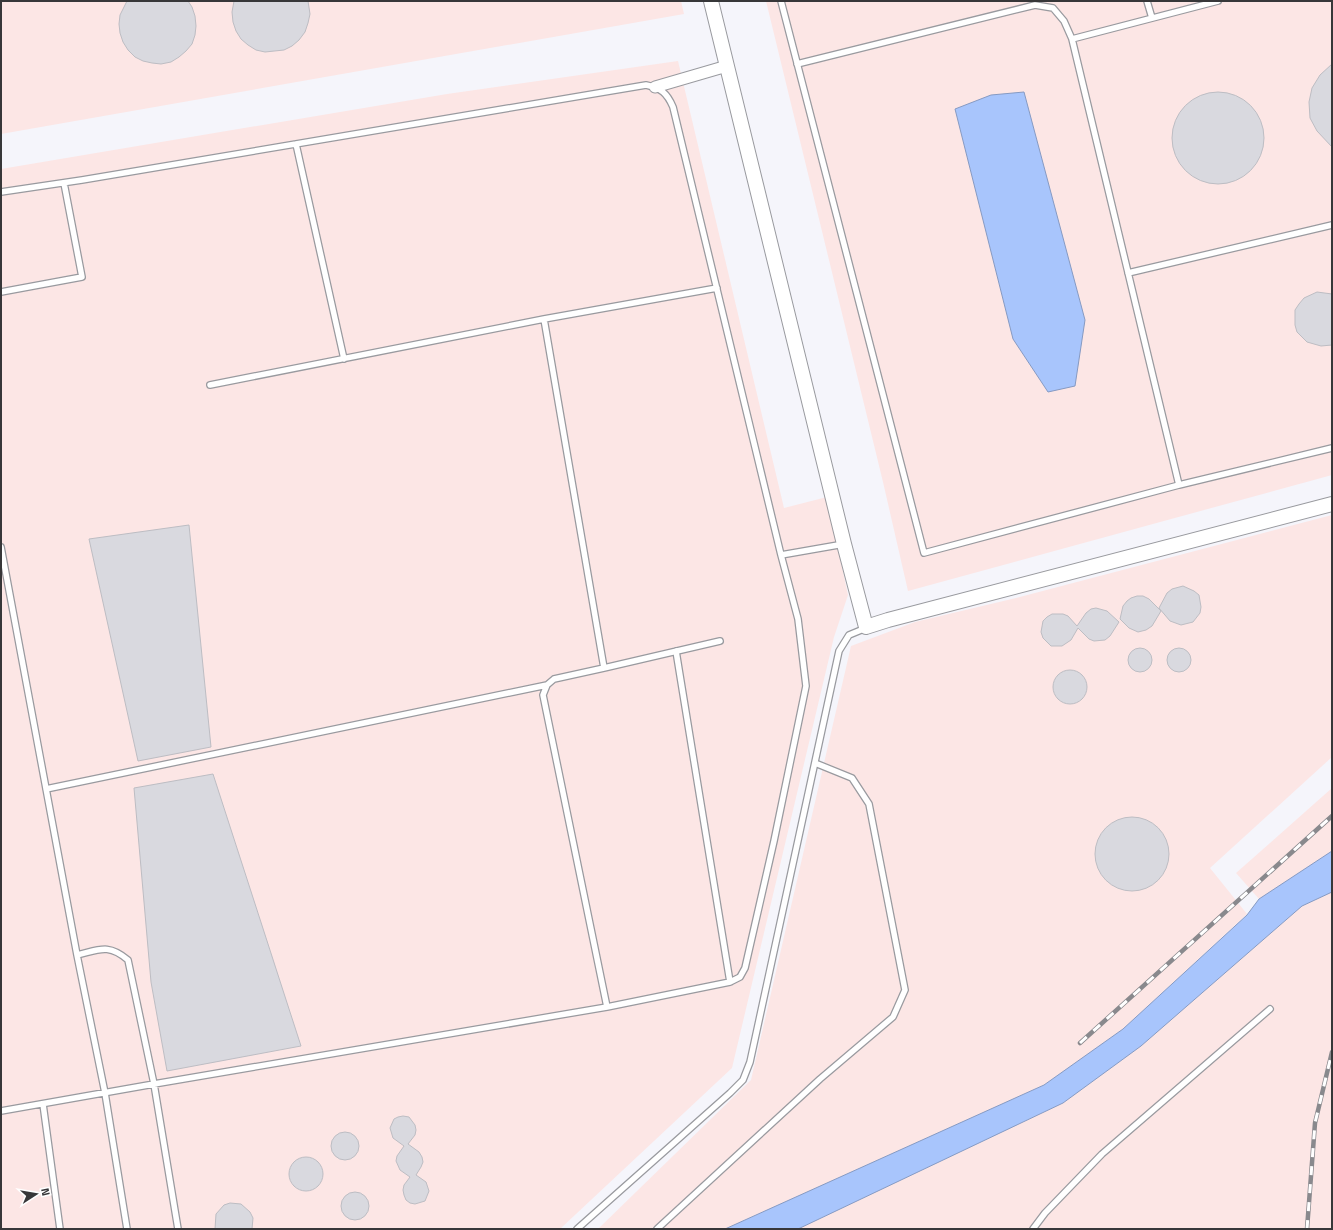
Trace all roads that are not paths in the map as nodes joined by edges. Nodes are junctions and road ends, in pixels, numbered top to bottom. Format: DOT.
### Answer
graph roads {
  1 [pos="711,1"];
  2 [pos="781,1"];
  3 [pos="1147,1"];
  4 [pos="1218,1"];
  5 [pos="1152,18"];
  6 [pos="1072,39"];
  7 [pos="797,64"];
  8 [pos="727,66"];
  9 [pos="655,87"];
  10 [pos="296,144"];
  11 [pos="64,183"];
  12 [pos="1,192"];
  13 [pos="1332,225"];
  14 [pos="1128,273"];
  15 [pos="717,288"];
  16 [pos="1,292"];
  17 [pos="544,319"];
  18 [pos="344,359"];
  19 [pos="210,386"];
  20 [pos="1332,448"];
  21 [pos="1179,485"];
  22 [pos="1332,504"];
  23 [pos="844,544"];
  24 [pos="1,548"];
  25 [pos="781,555"];
  26 [pos="866,627"];
  27 [pos="720,641"];
  28 [pos="676,651"];
  29 [pos="604,668"];
  30 [pos="547,685"];
  31 [pos="815,763"];
  32 [pos="46,789"];
  33 [pos="76,955"];
  34 [pos="730,982"];
  35 [pos="607,1006"];
  36 [pos="1270,1009"];
  37 [pos="154,1084"];
  38 [pos="104,1092"];
  39 [pos="43,1104"];
  40 [pos="1,1112"];
  41 [pos="60,1229"];
  42 [pos="127,1229"];
  43 [pos="178,1229"];
  44 [pos="577,1229"];
  45 [pos="657,1229"];
  46 [pos="1033,1229"];
  1 -- 8 [label="street"];
  2 -- 7 [label="lane"];
  3 -- 5 [label="lane"];
  4 -- 5 [label="lane"];
  5 -- 6 [label="lane"];
  6 -- 7 [label="lane"];
  6 -- 14 [label="lane"];
  7 -- 21 [label="lane"];
  8 -- 9 [label="street"];
  8 -- 23 [label="street"];
  9 -- 10 [label="lane"];
  9 -- 15 [label="lane"];
  10 -- 11 [label="lane"];
  10 -- 18 [label="lane"];
  11 -- 12 [label="lane"];
  11 -- 16 [label="lane"];
  13 -- 14 [label="lane"];
  14 -- 21 [label="lane"];
  15 -- 17 [label="lane"];
  15 -- 25 [label="lane"];
  17 -- 18 [label="lane"];
  17 -- 29 [label="lane"];
  18 -- 19 [label="lane"];
  20 -- 21 [label="lane"];
  22 -- 26 [label="street"];
  23 -- 25 [label="lane"];
  23 -- 26 [label="street"];
  24 -- 32 [label="lane"];
  25 -- 34 [label="lane"];
  26 -- 31 [label="lane"];
  27 -- 28 [label="lane"];
  28 -- 29 [label="lane"];
  28 -- 34 [label="lane"];
  29 -- 30 [label="lane"];
  30 -- 32 [label="lane"];
  30 -- 35 [label="lane"];
  31 -- 44 [label="lane"];
  31 -- 45 [label="lane"];
  32 -- 33 [label="lane"];
  33 -- 37 [label="lane"];
  33 -- 38 [label="lane"];
  34 -- 35 [label="lane"];
  35 -- 37 [label="lane"];
  36 -- 46 [label="lane"];
  37 -- 38 [label="lane"];
  37 -- 43 [label="lane"];
  38 -- 39 [label="lane"];
  38 -- 42 [label="lane"];
  39 -- 40 [label="lane"];
  39 -- 41 [label="lane"];
}
